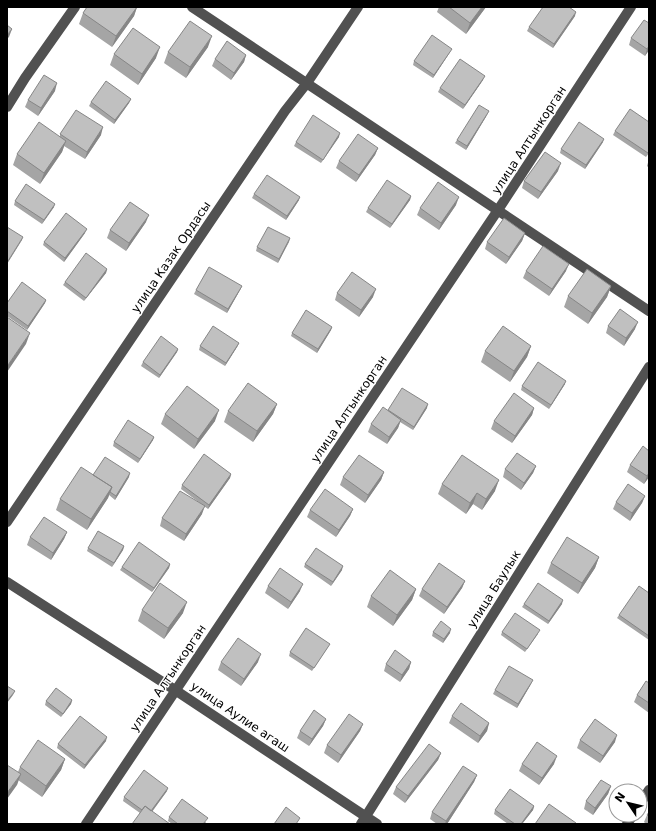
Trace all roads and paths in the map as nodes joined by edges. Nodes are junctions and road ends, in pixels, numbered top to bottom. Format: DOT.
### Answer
graph roads {
  1 [pos="75,7"];
  2 [pos="192,7"];
  3 [pos="358,7"];
  4 [pos="632,7"];
  5 [pos="307,83"];
  6 [pos="7,106"];
  7 [pos="498,210"];
  8 [pos="649,311"];
  9 [pos="649,367"];
  10 [pos="7,522"];
  11 [pos="7,582"];
  12 [pos="175,690"];
  13 [pos="364,820"];
  14 [pos="86,824"];
  15 [pos="377,824"];
  1 -- 6 [label="street"];
  2 -- 5 [label="street"];
  3 -- 5 [label="street, улица Казак Ордасы"];
  4 -- 7 [label="street, улица Алтынкорган"];
  5 -- 7 [label="street"];
  5 -- 10 [label="street, улица Казак Ордасы"];
  7 -- 8 [label="street"];
  7 -- 12 [label="street, улица Алтынкорган"];
  9 -- 13 [label="street, улица Баулык"];
  11 -- 12 [label="street, улица Аулие агаш"];
  12 -- 13 [label="street, улица Аулие агаш"];
  12 -- 14 [label="street, улица Алтынкорган"];
  13 -- 15 [label="street, улица Аулие агаш"];
}
